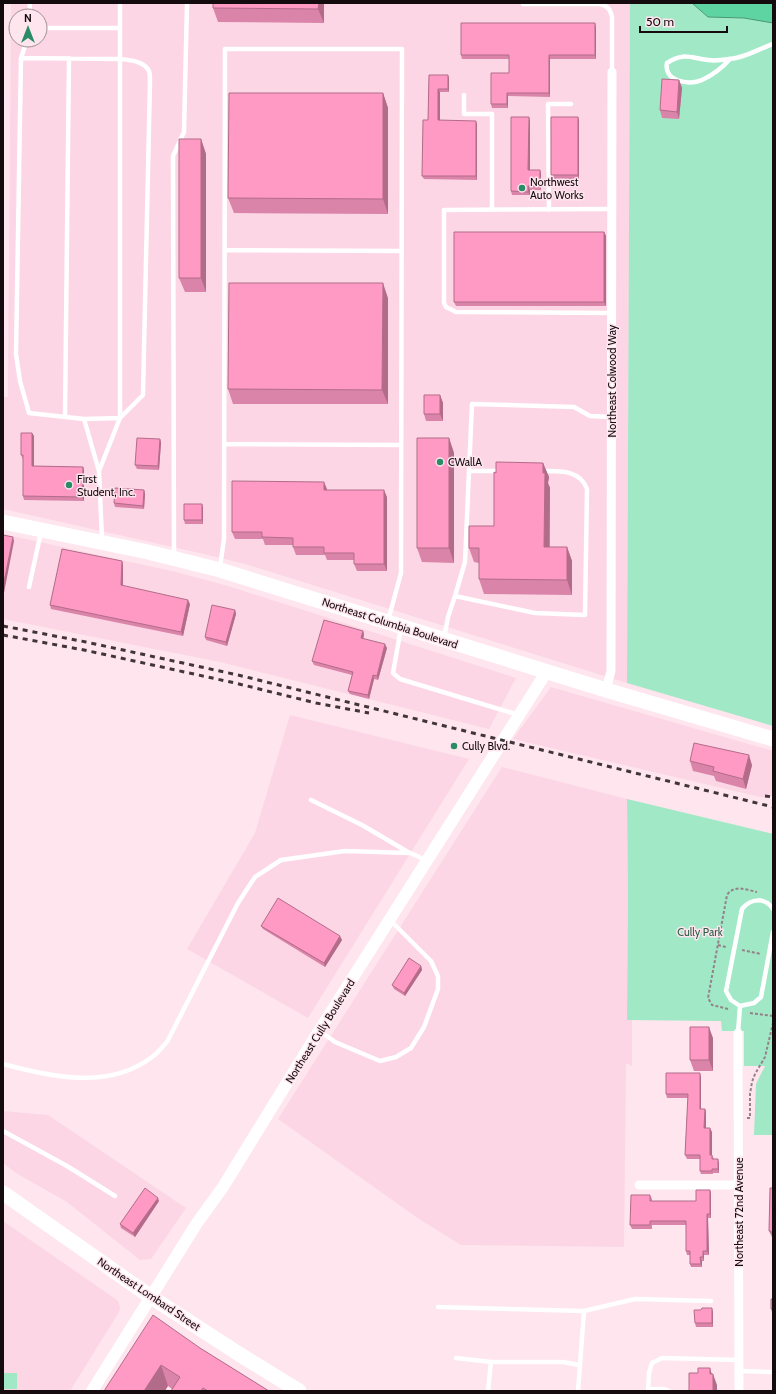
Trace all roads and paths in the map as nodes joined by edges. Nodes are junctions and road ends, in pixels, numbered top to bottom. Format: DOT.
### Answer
graph roads {
  1 [pos="120,3"];
  2 [pos="187,3"];
  3 [pos="523,4"];
  4 [pos="48,28"];
  5 [pos="120,28"];
  6 [pos="773,44"];
  7 [pos="24,48"];
  8 [pos="21,58"];
  9 [pos="69,58"];
  10 [pos="120,59"];
  11 [pos="730,59"];
  12 [pos="612,72"];
  13 [pos="464,95"];
  14 [pos="571,104"];
  15 [pos="612,209"];
  16 [pos="492,210"];
  17 [pos="549,210"];
  18 [pos="225,250"];
  19 [pos="402,251"];
  20 [pos="612,312"];
  21 [pos="65,417"];
  22 [pos="612,417"];
  23 [pos="84,418"];
  24 [pos="120,418"];
  25 [pos="224,444"];
  26 [pos="401,445"];
  27 [pos="99,471"];
  28 [pos="469,471"];
  29 [pos="506,471"];
  30 [pos="536,471"];
  31 [pos="3,522"];
  32 [pos="42,530"];
  33 [pos="102,542"];
  34 [pos="174,558"];
  35 [pos="220,570"];
  36 [pos="29,588"];
  37 [pos="455,596"];
  38 [pos="394,624"];
  39 [pos="444,640"];
  40 [pos="547,671"];
  41 [pos="606,690"];
  42 [pos="519,715"];
  43 [pos="773,739"];
  44 [pos="311,800"];
  45 [pos="410,853"];
  46 [pos="428,860"];
  47 [pos="773,909"];
  48 [pos="390,920"];
  49 [pos="773,932"];
  50 [pos="718,945"];
  51 [pos="734,948"];
  52 [pos="769,956"];
  53 [pos="740,1006"];
  54 [pos="773,1023"];
  55 [pos="320,1031"];
  56 [pos="738,1033"];
  57 [pos="3,1064"];
  58 [pos="738,1118"];
  59 [pos="3,1131"];
  60 [pos="639,1185"];
  61 [pos="739,1185"];
  62 [pos="3,1193"];
  63 [pos="115,1196"];
  64 [pos="152,1297"];
  65 [pos="710,1300"];
  66 [pos="438,1306"];
  67 [pos="584,1311"];
  68 [pos="456,1358"];
  69 [pos="740,1360"];
  70 [pos="491,1362"];
  71 [pos="579,1365"];
  72 [pos="740,1372"];
  73 [pos="773,1372"];
  74 [pos="648,1390"];
  75 [pos="92,1391"];
  76 [pos="299,1391"];
  77 [pos="488,1391"];
  78 [pos="578,1391"];
  79 [pos="670,1391"];
  80 [pos="740,1391"];
  1 -- 5 [label="lane"];
  2 -- 34 [label="lane"];
  3 -- 12 [label="lane"];
  4 -- 5 [label="lane"];
  5 -- 10 [label="lane"];
  6 -- 11 [label="lane"];
  7 -- 8 [label="lane"];
  8 -- 9 [label="lane"];
  8 -- 21 [label="lane"];
  9 -- 10 [label="lane"];
  9 -- 21 [label="lane"];
  10 -- 24 [label="lane"];
  10 -- 24 [label="lane"];
  11 -- 11 [label="lane"];
  12 -- 15 [label="street, Northeast Colwood Way"];
  13 -- 16 [label="lane"];
  14 -- 17 [label="lane"];
  15 -- 17 [label="lane"];
  15 -- 20 [label="street, Northeast Colwood Way"];
  16 -- 17 [label="lane"];
  16 -- 20 [label="lane"];
  18 -- 19 [label="lane"];
  18 -- 19 [label="lane"];
  18 -- 25 [label="lane"];
  19 -- 26 [label="lane"];
  20 -- 22 [label="street, Northeast Colwood Way"];
  21 -- 23 [label="lane"];
  22 -- 28 [label="lane"];
  22 -- 41 [label="street, Northeast Colwood Way"];
  23 -- 24 [label="lane"];
  23 -- 27 [label="lane"];
  24 -- 27 [label="lane"];
  25 -- 26 [label="lane"];
  25 -- 35 [label="lane"];
  26 -- 38 [label="lane"];
  27 -- 33 [label="lane"];
  28 -- 29 [label="lane"];
  28 -- 37 [label="lane"];
  30 -- 37 [label="lane"];
  31 -- 32 [label="main road, Northeast Columbia Boulevard"];
  32 -- 33 [label="main road, Northeast Columbia Boulevard"];
  32 -- 36 [label="lane"];
  33 -- 34 [label="main road, Northeast Columbia Boulevard"];
  34 -- 35 [label="main road, Northeast Columbia Boulevard"];
  35 -- 38 [label="main road, Northeast Columbia Boulevard"];
  37 -- 39 [label="lane"];
  38 -- 39 [label="main road, Northeast Columbia Boulevard"];
  38 -- 42 [label="lane"];
  39 -- 40 [label="main road, Northeast Columbia Boulevard"];
  40 -- 41 [label="main road, Northeast Columbia Boulevard"];
  40 -- 42 [label="street, Northeast Cully Boulevard"];
  41 -- 43 [label="main road, Northeast Columbia Boulevard"];
  42 -- 46 [label="street, Northeast Cully Boulevard"];
  44 -- 45 [label="lane"];
  45 -- 46 [label="lane"];
  45 -- 57 [label="lane"];
  46 -- 48 [label="street, Northeast Cully Boulevard"];
  47 -- 51 [label="lane"];
  48 -- 55 [label="street, Northeast Cully Boulevard"];
  48 -- 55 [label="lane"];
  49 -- 52 [label="lane"];
  50 -- 51 [label="path"];
  51 -- 52 [label="path"];
  51 -- 53 [label="lane"];
  52 -- 53 [label="lane"];
  53 -- 56 [label="lane"];
  54 -- 58 [label="path"];
  55 -- 64 [label="street, Northeast Cully Boulevard"];
  56 -- 58 [label="street, Northeast 72nd Avenue"];
  58 -- 61 [label="street, Northeast 72nd Avenue"];
  59 -- 63 [label="lane"];
  60 -- 61 [label="street"];
  61 -- 69 [label="street, Northeast 72nd Avenue"];
  62 -- 64 [label="main road, Northeast Lombard Street"];
  64 -- 75 [label="street, Northeast Cully Boulevard"];
  64 -- 76 [label="main road, Northeast Lombard Street"];
  65 -- 67 [label="lane"];
  66 -- 67 [label="lane"];
  67 -- 71 [label="lane"];
  68 -- 70 [label="lane"];
  69 -- 72 [label="street, Northeast 72nd Avenue"];
  69 -- 74 [label="lane"];
  70 -- 71 [label="lane"];
  70 -- 77 [label="lane"];
  71 -- 78 [label="lane"];
  72 -- 73 [label="lane"];
  72 -- 80 [label="street, Northeast 72nd Avenue"];
  74 -- 79 [label="lane"];
}
